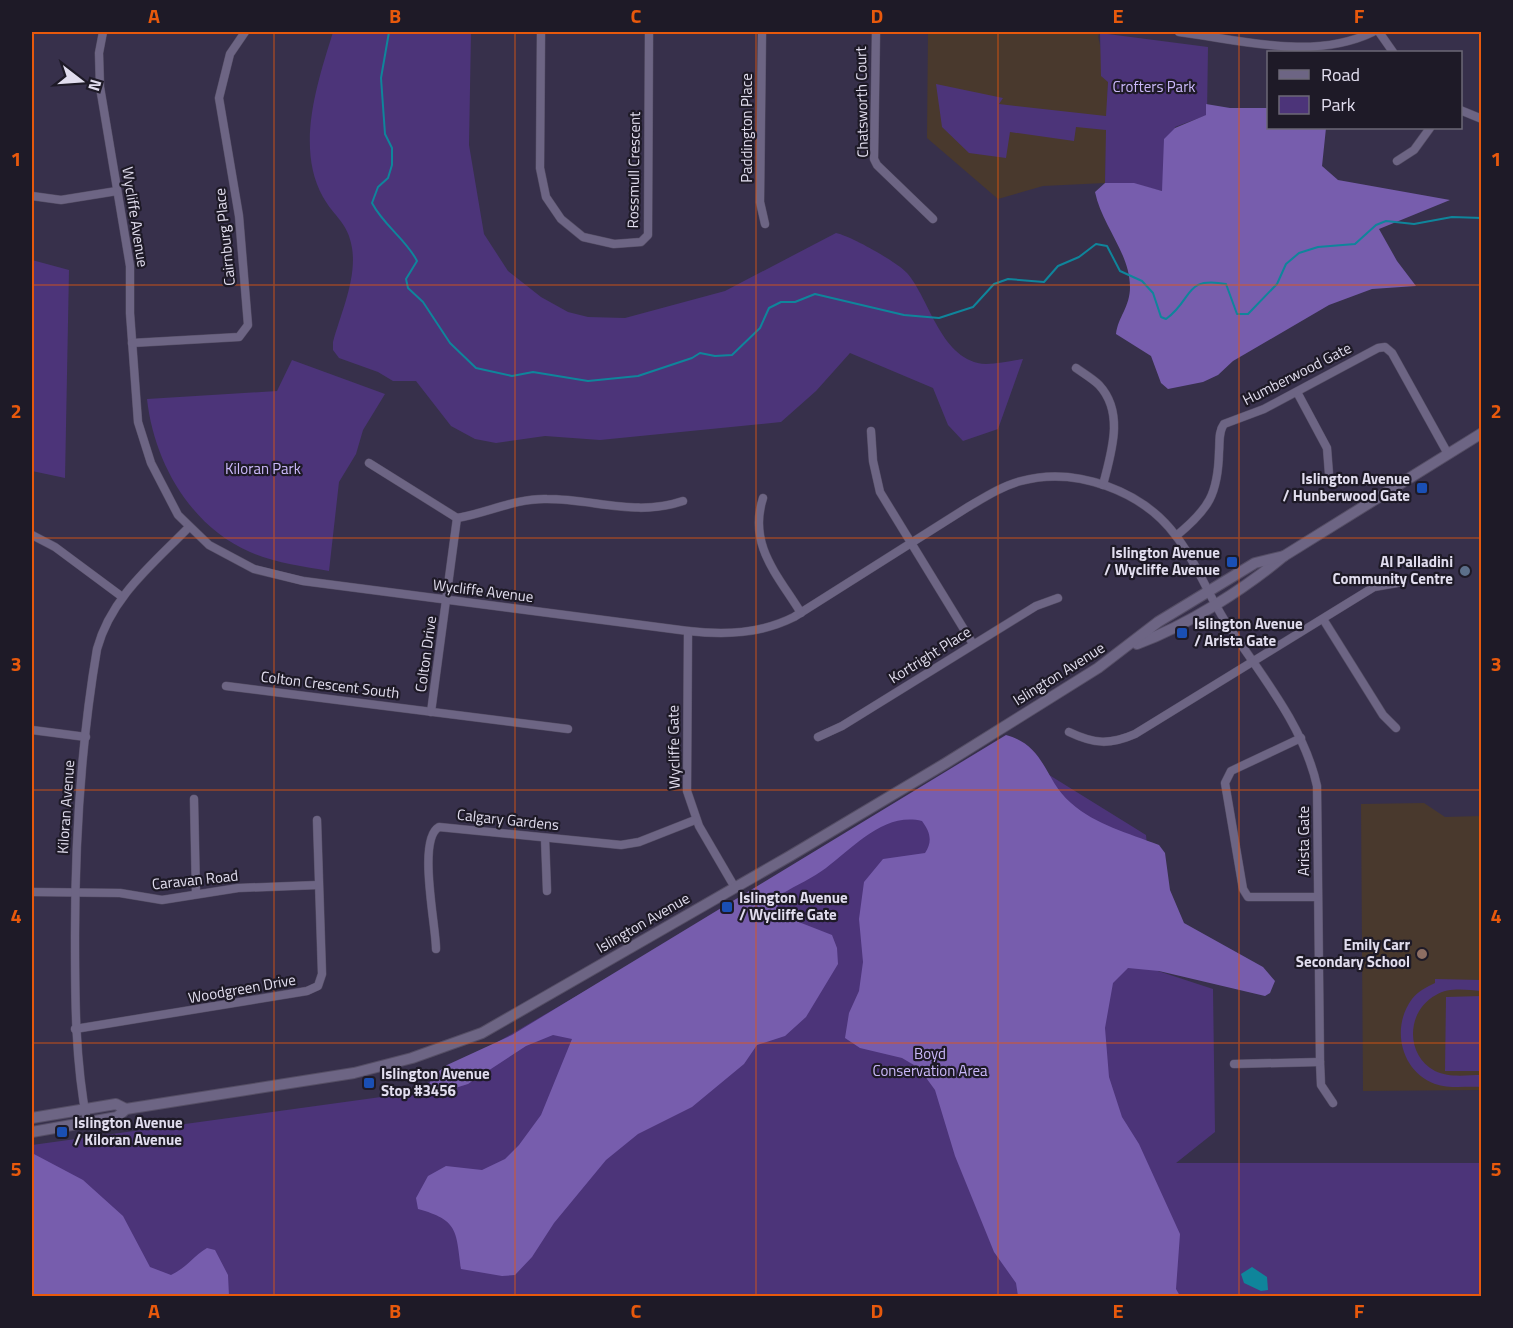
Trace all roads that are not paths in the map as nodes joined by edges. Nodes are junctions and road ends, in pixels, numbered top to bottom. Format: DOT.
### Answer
graph roads {
  1 [pos="103,32"];
  2 [pos="245,32"];
  3 [pos="541,32"];
  4 [pos="649,32"];
  5 [pos="762,32"];
  6 [pos="876,32"];
  7 [pos="1179,32"];
  8 [pos="1373,32"];
  9 [pos="1378,32"];
  10 [pos="1226,35"];
  11 [pos="1392,51"];
  12 [pos="1462,110"];
  13 [pos="1482,119"];
  14 [pos="1429,129"];
  15 [pos="1397,161"];
  16 [pos="117,191"];
  17 [pos="32,196"];
  18 [pos="933,219"];
  19 [pos="765,224"];
  20 [pos="132,343"];
  21 [pos="1076,368"];
  22 [pos="1297,392"];
  23 [pos="871,431"];
  24 [pos="1482,433"];
  25 [pos="1448,454"];
  26 [pos="369,463"];
  27 [pos="1329,474"];
  28 [pos="1102,485"];
  29 [pos="763,498"];
  30 [pos="683,501"];
  31 [pos="457,518"];
  32 [pos="189,527"];
  33 [pos="32,535"];
  34 [pos="1176,536"];
  35 [pos="911,545"];
  36 [pos="1284,556"];
  37 [pos="1396,583"];
  38 [pos="1209,590"];
  39 [pos="121,596"];
  40 [pos="1058,598"];
  41 [pos="447,599"];
  42 [pos="1215,603"];
  43 [pos="801,613"];
  44 [pos="1323,619"];
  45 [pos="688,631"];
  46 [pos="973,644"];
  47 [pos="1129,647"];
  48 [pos="1253,662"];
  49 [pos="226,686"];
  50 [pos="431,712"];
  51 [pos="1396,728"];
  52 [pos="568,729"];
  53 [pos="32,730"];
  54 [pos="1070,732"];
  55 [pos="86,737"];
  56 [pos="818,737"];
  57 [pos="1301,738"];
  58 [pos="194,799"];
  59 [pos="696,819"];
  60 [pos="317,820"];
  61 [pos="545,838"];
  62 [pos="318,885"];
  63 [pos="734,886"];
  64 [pos="547,891"];
  65 [pos="32,892"];
  66 [pos="75,894"];
  67 [pos="196,894"];
  68 [pos="1317,897"];
  69 [pos="436,949"];
  70 [pos="75,1029"];
  71 [pos="1320,1062"];
  72 [pos="1234,1064"];
  73 [pos="1333,1103"];
  74 [pos="84,1109"];
  75 [pos="126,1109"];
  76 [pos="32,1118"];
  77 [pos="87,1122"];
  78 [pos="32,1132"];
  1 -- 16 [label="street, Wycliffe Avenue"];
  2 -- 20 [label="street, Cairnburg Place"];
  3 -- 4 [label="street, Rossmull Crescent"];
  5 -- 19 [label="street, Paddington Place"];
  6 -- 18 [label="street, Chatsworth Court"];
  7 -- 10 [label="street"];
  8 -- 10 [label="street"];
  9 -- 11 [label="street"];
  12 -- 13 [label="street"];
  14 -- 15 [label="street"];
  16 -- 17 [label="street"];
  16 -- 20 [label="street, Wycliffe Avenue"];
  20 -- 32 [label="street, Wycliffe Avenue"];
  21 -- 28 [label="street"];
  22 -- 25 [label="street, Humberwood Gate"];
  22 -- 27 [label="street"];
  22 -- 34 [label="street, Humberwood Gate"];
  23 -- 35 [label="street"];
  24 -- 25 [label="main road, Islington Avenue"];
  25 -- 36 [label="main road, Islington Avenue"];
  26 -- 31 [label="street"];
  28 -- 34 [label="street, Wycliffe Avenue"];
  28 -- 35 [label="street, Wycliffe Avenue"];
  29 -- 43 [label="street"];
  30 -- 31 [label="street"];
  31 -- 41 [label="street, Colton Drive"];
  32 -- 39 [label="street, Kiloran Avenue"];
  32 -- 41 [label="street, Wycliffe Avenue"];
  33 -- 39 [label="street"];
  34 -- 38 [label="street, Wycliffe Avenue"];
  35 -- 43 [label="street, Wycliffe Avenue"];
  35 -- 46 [label="street"];
  36 -- 38 [label="main road, Islington Avenue"];
  36 -- 42 [label="main road, Islington Avenue"];
  37 -- 44 [label="street"];
  38 -- 42 [label="street, Wycliffe Avenue"];
  38 -- 47 [label="main road, Islington Avenue"];
  39 -- 55 [label="street, Kiloran Avenue"];
  40 -- 46 [label="street, Kortright Place"];
  41 -- 45 [label="street, Wycliffe Avenue"];
  41 -- 50 [label="street, Colton Drive"];
  42 -- 47 [label="main road, Islington Avenue"];
  42 -- 48 [label="street, Arista Gate"];
  43 -- 45 [label="street, Wycliffe Avenue"];
  44 -- 48 [label="street"];
  44 -- 51 [label="street"];
  45 -- 59 [label="street, Wycliffe Gate"];
  46 -- 56 [label="street, Kortright Place"];
  47 -- 63 [label="main road, Islington Avenue"];
  48 -- 54 [label="street"];
  48 -- 57 [label="street, Arista Gate"];
  49 -- 50 [label="street, Colton Crescent South"];
  50 -- 52 [label="street, Colton Crescent South"];
  53 -- 55 [label="street"];
  55 -- 66 [label="street, Kiloran Avenue"];
  57 -- 68 [label="street, Arista Gate"];
  57 -- 68 [label="street"];
  58 -- 67 [label="street"];
  59 -- 61 [label="street, Calgary Gardens"];
  59 -- 63 [label="street, Wycliffe Gate"];
  60 -- 62 [label="street, Woodgreen Drive"];
  61 -- 64 [label="street"];
  61 -- 69 [label="street, Calgary Gardens"];
  62 -- 67 [label="street, Caravan Road"];
  62 -- 70 [label="street, Woodgreen Drive"];
  63 -- 75 [label="main road, Islington Avenue"];
  65 -- 66 [label="street, Caravan Road"];
  66 -- 67 [label="street, Caravan Road"];
  66 -- 70 [label="street, Kiloran Avenue"];
  68 -- 71 [label="street, Arista Gate"];
  70 -- 74 [label="street, Kiloran Avenue"];
  71 -- 72 [label="street"];
  71 -- 73 [label="street, Arista Gate"];
  74 -- 75 [label="main road, Islington Avenue"];
  74 -- 76 [label="main road, Islington Avenue"];
  74 -- 77 [label="street, Kiloran Avenue"];
  75 -- 77 [label="main road, Islington Avenue"];
  77 -- 78 [label="main road, Islington Avenue"];
}
